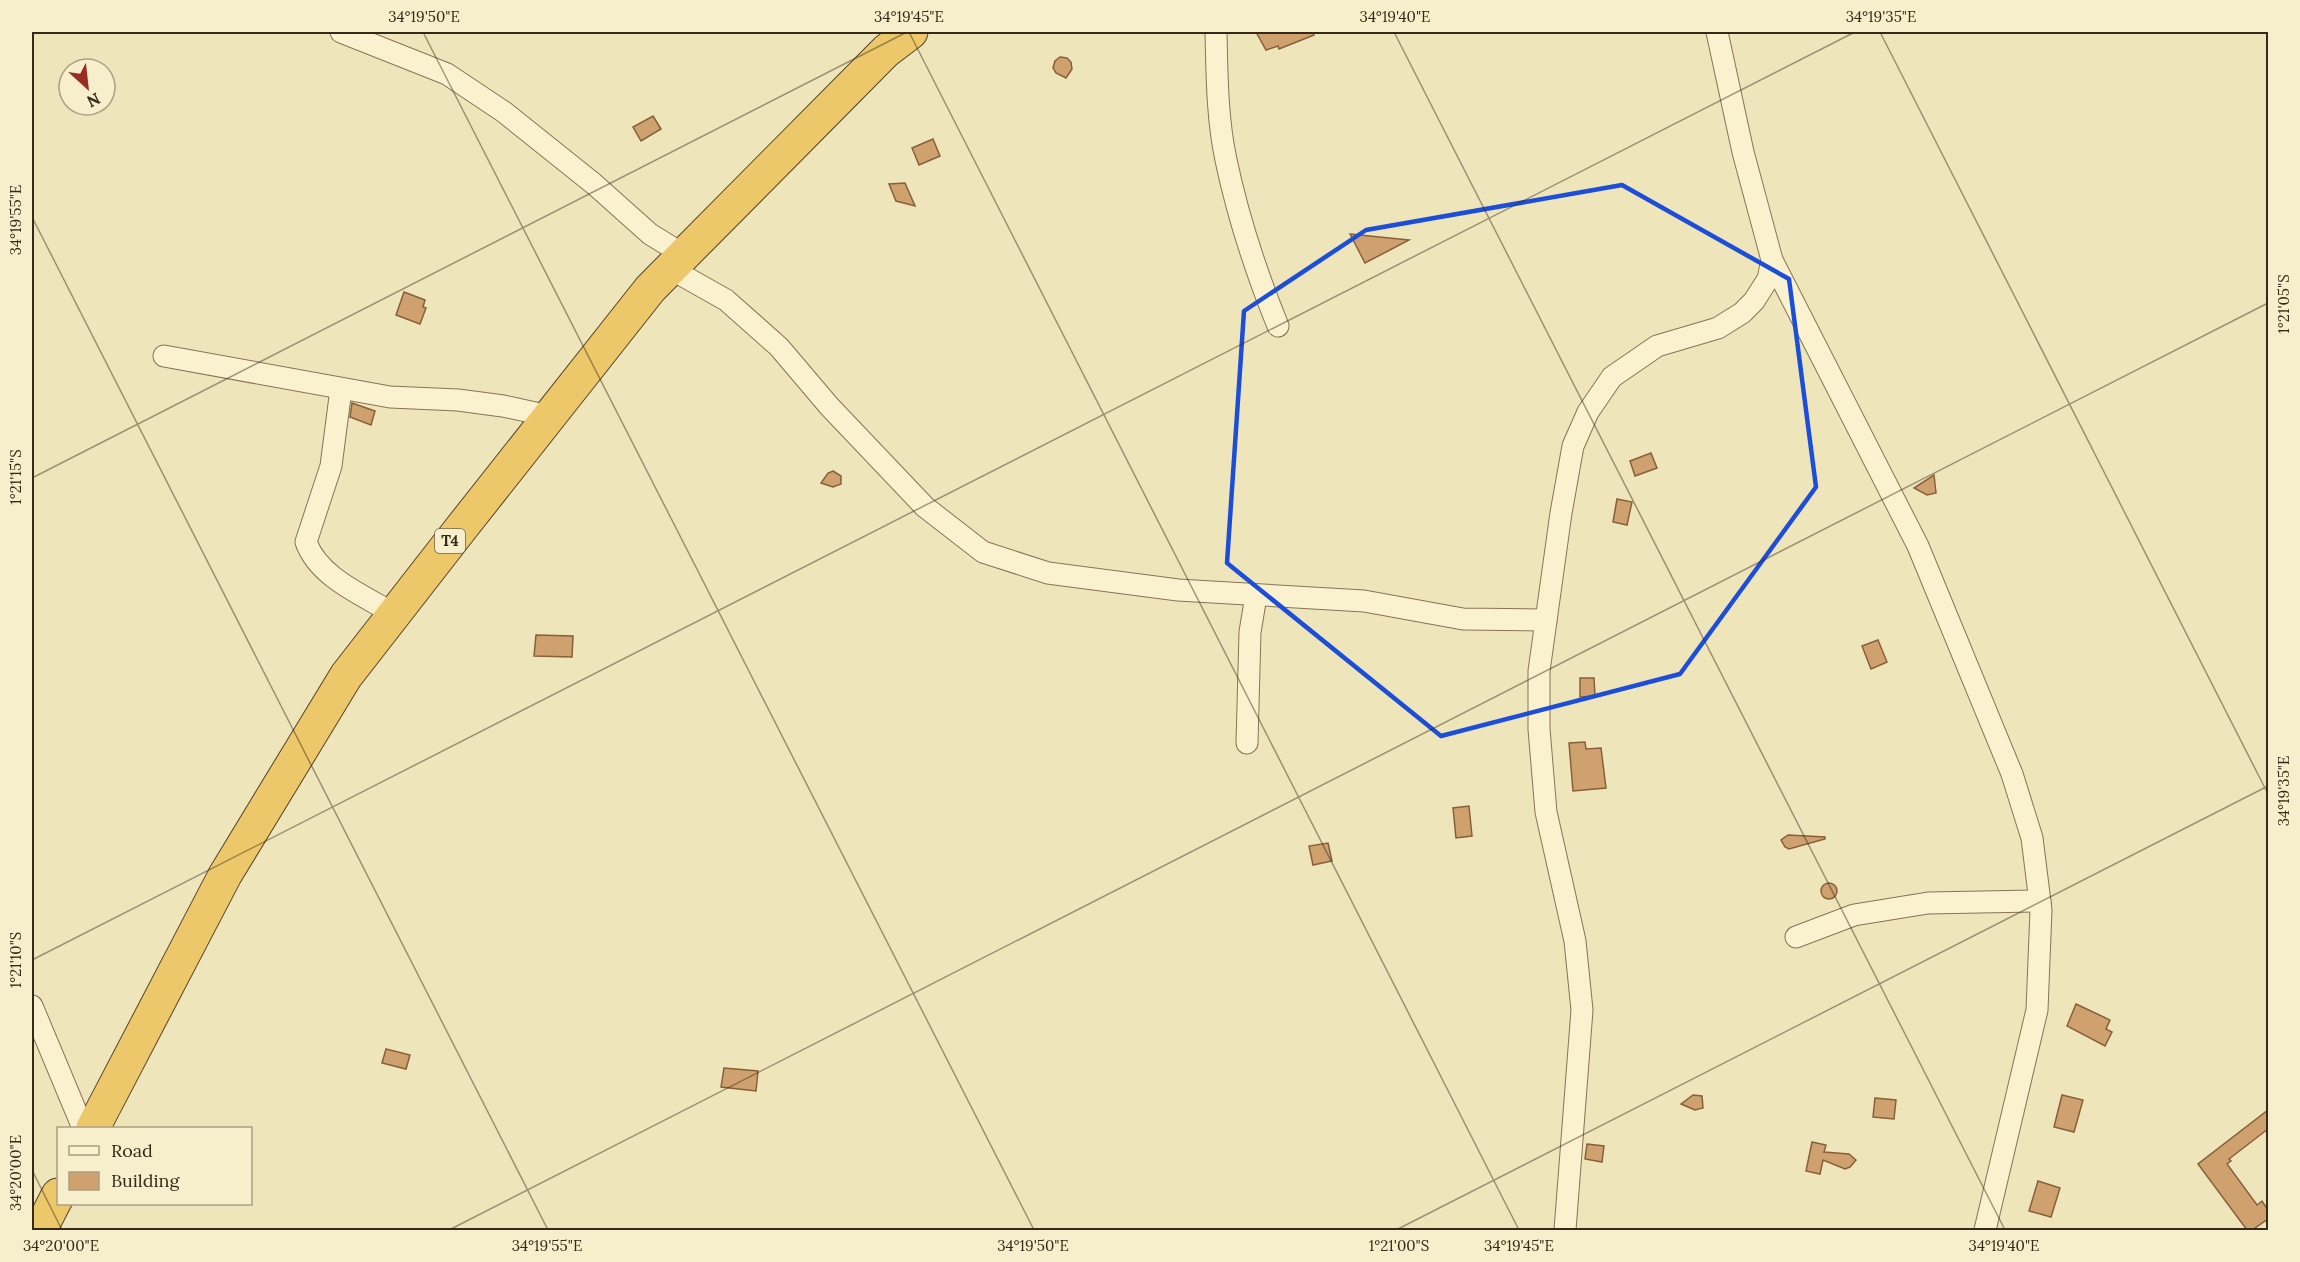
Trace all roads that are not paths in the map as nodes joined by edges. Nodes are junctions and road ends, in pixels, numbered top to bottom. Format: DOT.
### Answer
graph roads {
  1 [pos="341,32"];
  2 [pos="911,32"];
  3 [pos="1216,32"];
  4 [pos="1718,32"];
  5 [pos="1772,260"];
  6 [pos="677,262"];
  7 [pos="1278,326"];
  8 [pos="164,356"];
  9 [pos="341,389"];
  10 [pos="549,416"];
  11 [pos="1256,596"];
  12 [pos="394,614"];
  13 [pos="1546,620"];
  14 [pos="1247,743"];
  15 [pos="2040,901"];
  16 [pos="1796,937"];
  17 [pos="32,1006"];
  18 [pos="83,1127"];
  19 [pos="94,1127"];
  20 [pos="57,1197"];
  21 [pos="40,1230"];
  22 [pos="1565,1230"];
  23 [pos="1985,1230"];
  1 -- 6 [label="street"];
  2 -- 6 [label="highway, T4"];
  3 -- 7 [label="street"];
  4 -- 5 [label="street"];
  5 -- 13 [label="street"];
  5 -- 15 [label="street"];
  6 -- 10 [label="highway, T4"];
  6 -- 11 [label="street"];
  8 -- 9 [label="street"];
  9 -- 10 [label="street"];
  9 -- 12 [label="street"];
  10 -- 12 [label="highway, T4"];
  11 -- 13 [label="street"];
  11 -- 14 [label="street"];
  12 -- 19 [label="highway, T4"];
  13 -- 22 [label="street"];
  15 -- 16 [label="street"];
  15 -- 23 [label="street"];
  17 -- 18 [label="street"];
  20 -- 21 [label="highway"];
}
